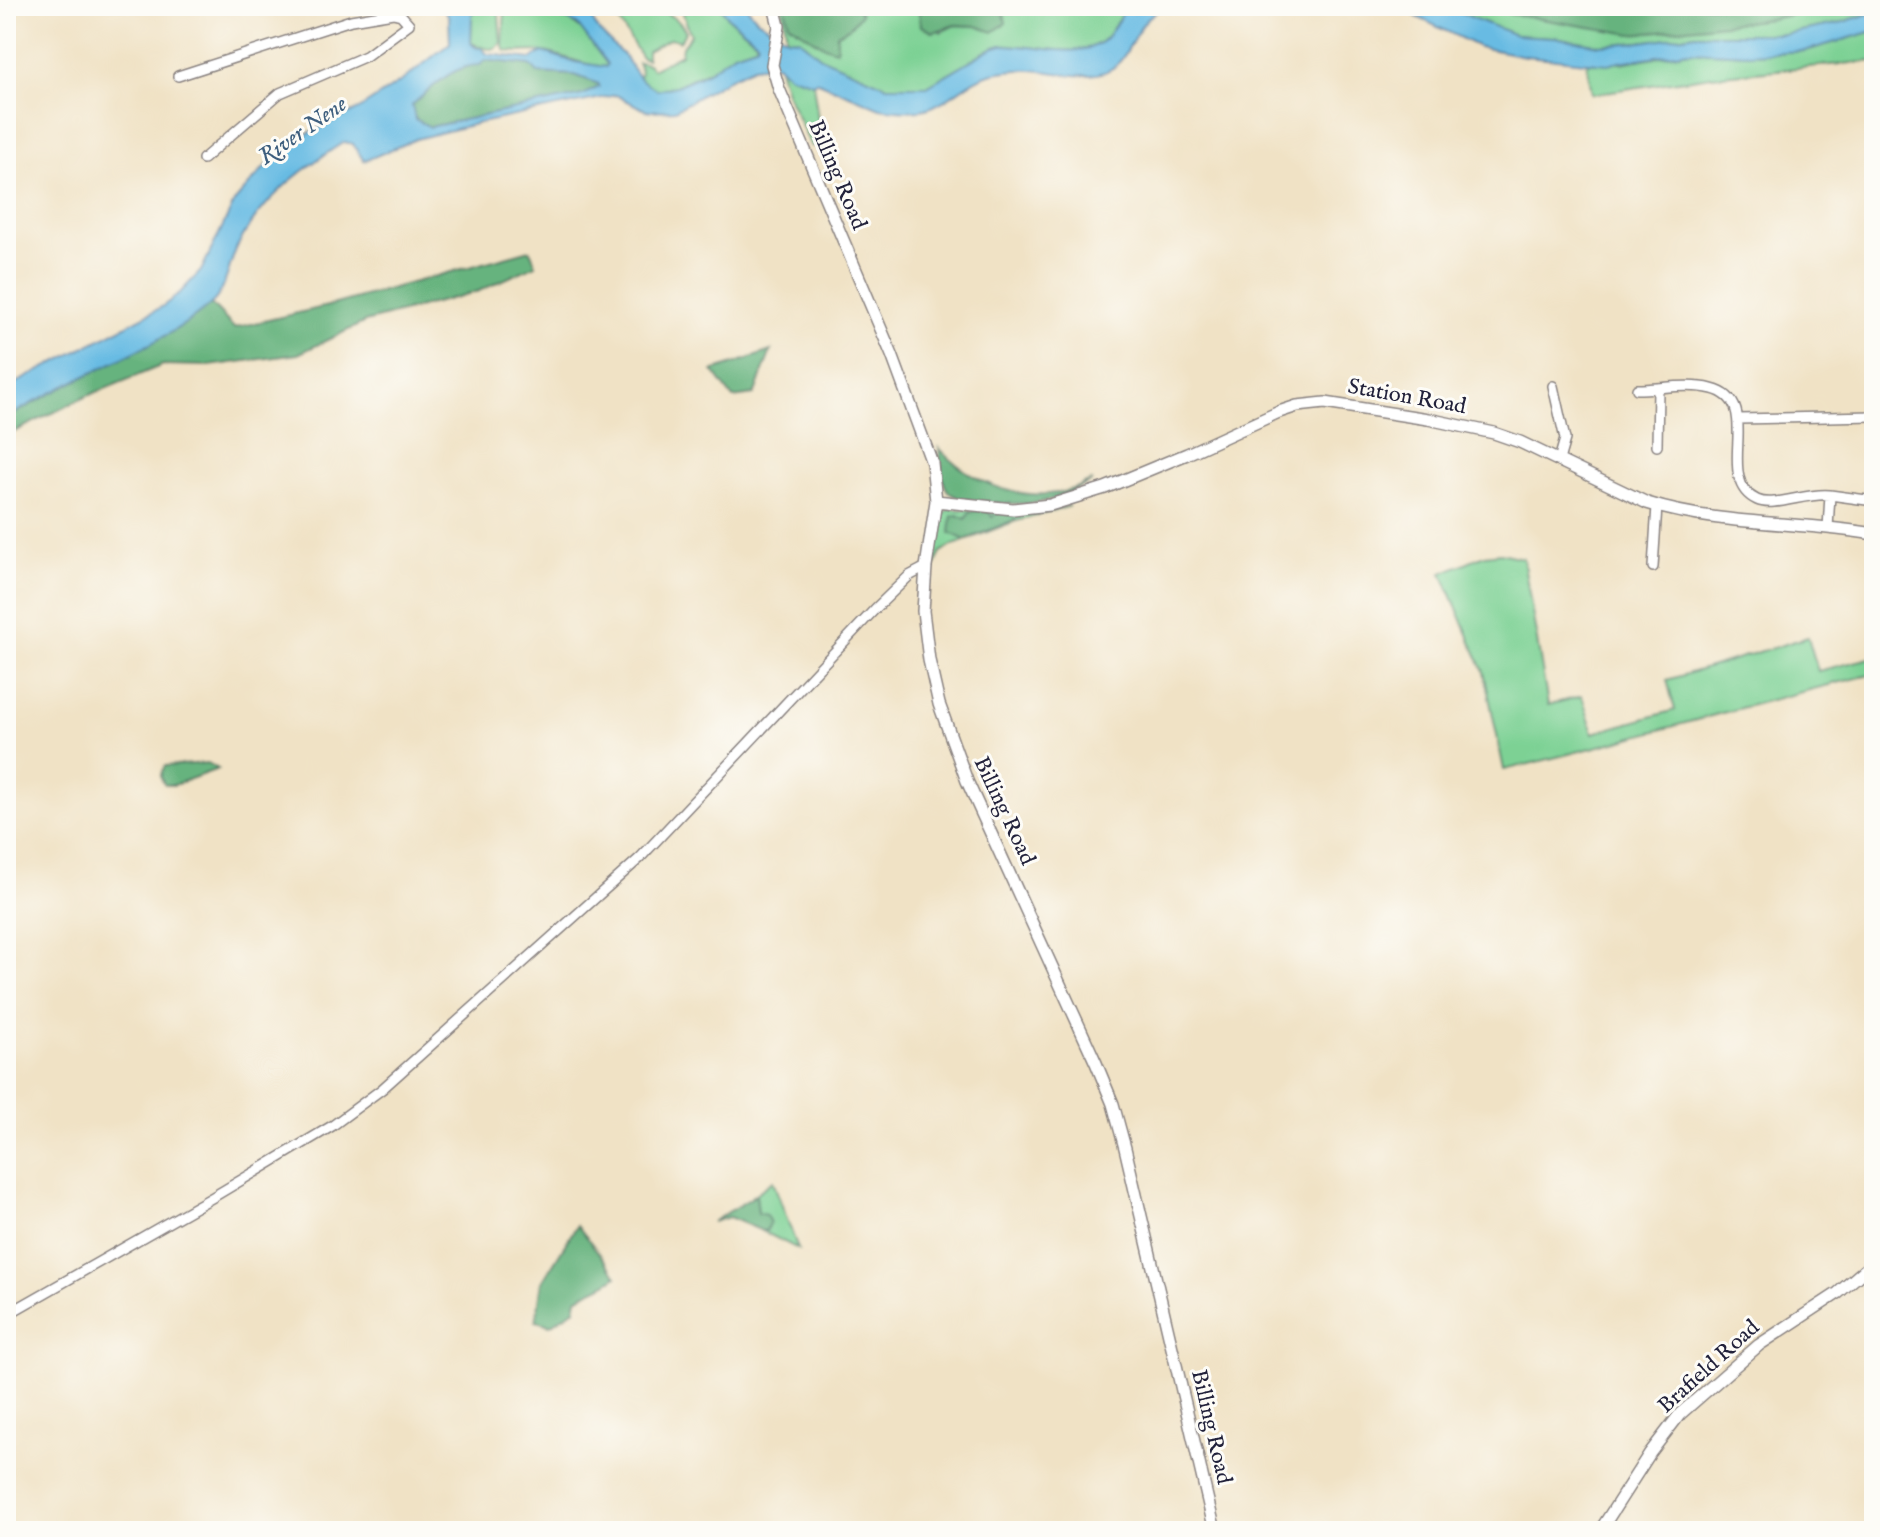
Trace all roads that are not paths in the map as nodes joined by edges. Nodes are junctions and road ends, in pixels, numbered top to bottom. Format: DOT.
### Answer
graph roads {
  1 [pos="774,6"];
  2 [pos="178,76"];
  3 [pos="203,159"];
  4 [pos="1553,386"];
  5 [pos="1637,389"];
  6 [pos="1658,389"];
  7 [pos="1874,416"];
  8 [pos="1828,417"];
  9 [pos="1739,419"];
  10 [pos="1828,428"];
  11 [pos="1657,446"];
  12 [pos="1559,460"];
  13 [pos="1830,495"];
  14 [pos="936,501"];
  15 [pos="1874,501"];
  16 [pos="1657,506"];
  17 [pos="1828,528"];
  18 [pos="1874,534"];
  19 [pos="926,567"];
  20 [pos="1653,567"];
  21 [pos="1874,1262"];
  22 [pos="6,1315"];
  23 [pos="1215,1531"];
  24 [pos="1600,1531"];
  1 -- 14 [label="street, Billing Road"];
  2 -- 3 [label="street"];
  4 -- 12 [label="street"];
  5 -- 6 [label="street"];
  6 -- 9 [label="street"];
  6 -- 11 [label="street"];
  7 -- 8 [label="street"];
  8 -- 9 [label="street"];
  8 -- 10 [label="street"];
  9 -- 13 [label="street"];
  12 -- 14 [label="street, Station Road"];
  12 -- 16 [label="street, Station Road"];
  13 -- 15 [label="street"];
  13 -- 17 [label="street"];
  14 -- 19 [label="street, Billing Road"];
  16 -- 17 [label="street, Station Road"];
  16 -- 20 [label="street"];
  17 -- 18 [label="street, Station Road"];
  19 -- 22 [label="street"];
  19 -- 23 [label="street, Billing Road"];
  21 -- 24 [label="street, Brafield Road"];
}
